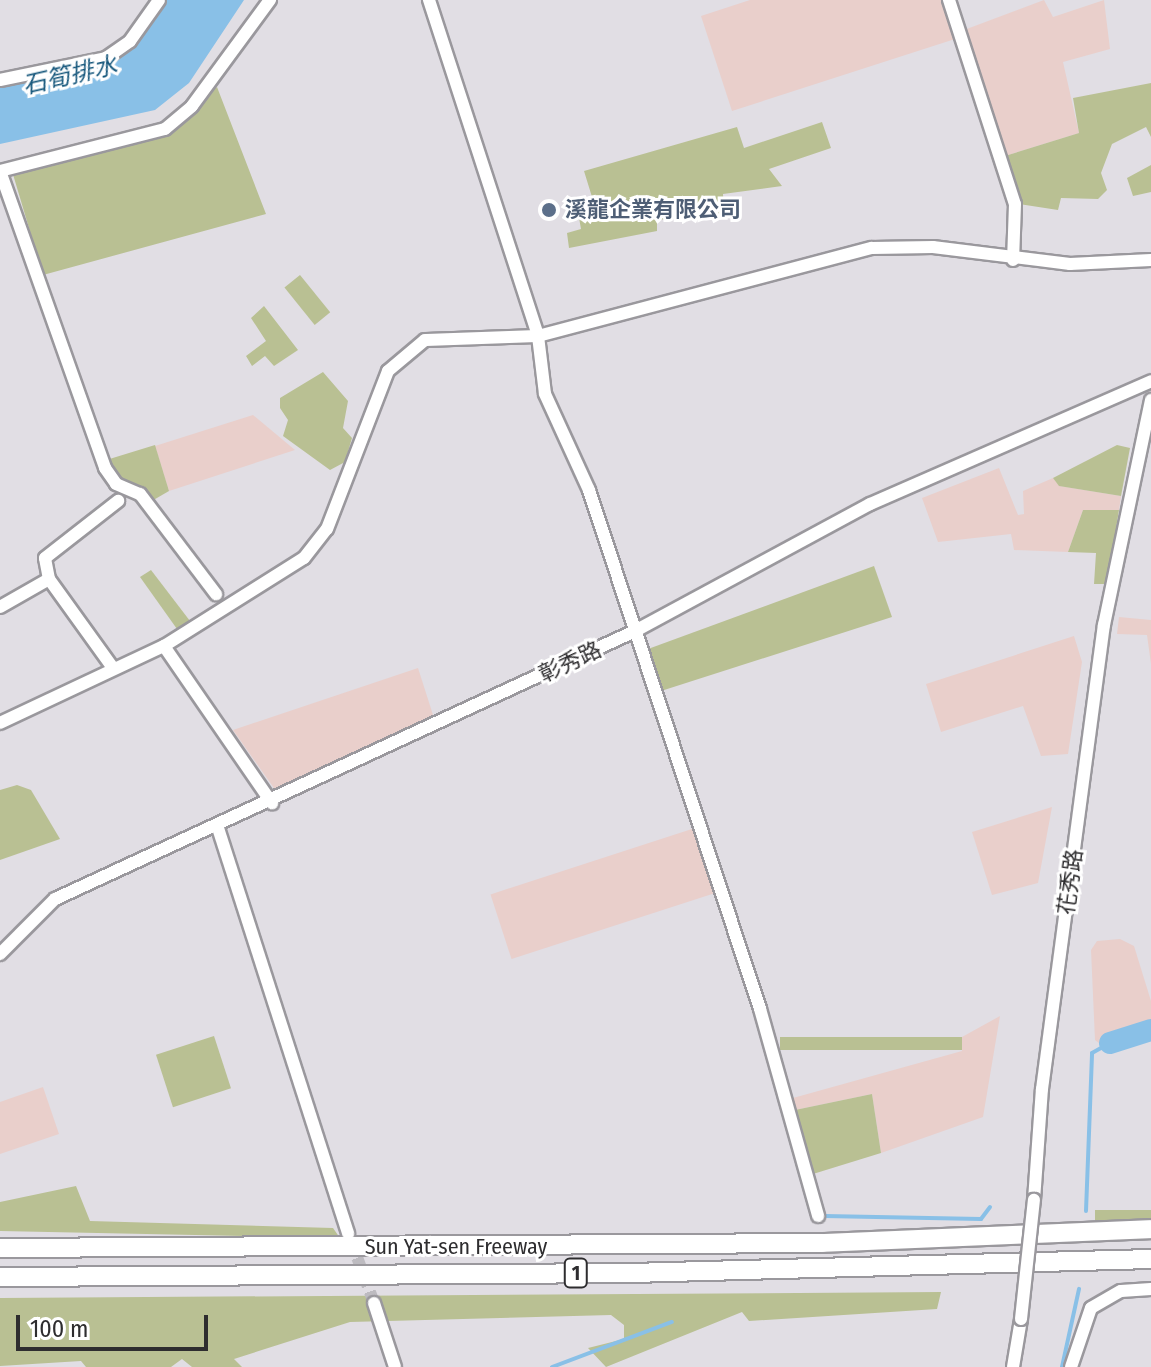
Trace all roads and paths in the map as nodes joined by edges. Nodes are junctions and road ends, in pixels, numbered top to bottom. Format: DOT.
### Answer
graph roads {
  1 [pos="270,0"];
  2 [pos="429,0"];
  3 [pos="949,0"];
  4 [pos="154,3"];
  5 [pos="0,80"];
  6 [pos="0,171"];
  7 [pos="1013,260"];
  8 [pos="1151,260"];
  9 [pos="538,336"];
  10 [pos="1151,381"];
  11 [pos="1151,400"];
  12 [pos="118,501"];
  13 [pos="49,579"];
  14 [pos="216,594"];
  15 [pos="0,607"];
  16 [pos="635,631"];
  17 [pos="164,646"];
  18 [pos="113,668"];
  19 [pos="0,723"];
  20 [pos="272,803"];
  21 [pos="218,828"];
  22 [pos="0,954"];
  23 [pos="818,1216"];
  24 [pos="1151,1229"];
  25 [pos="348,1234"];
  26 [pos="0,1248"];
  27 [pos="1151,1259"];
  28 [pos="0,1277"];
  29 [pos="1151,1289"];
  30 [pos="374,1303"];
  31 [pos="395,1367"];
  32 [pos="1013,1367"];
  33 [pos="1071,1367"];
  1 -- 6 [label="street"];
  2 -- 9 [label="street"];
  3 -- 7 [label="street"];
  4 -- 5 [label="street"];
  6 -- 14 [label="street"];
  7 -- 8 [label="street"];
  7 -- 9 [label="street"];
  9 -- 16 [label="street"];
  9 -- 17 [label="street"];
  10 -- 16 [label="street, 彰秀路"];
  11 -- 32 [label="street, 花秀路, bridge"];
  12 -- 13 [label="street"];
  13 -- 15 [label="street"];
  13 -- 18 [label="street"];
  16 -- 20 [label="street, 彰秀路"];
  16 -- 23 [label="street"];
  17 -- 18 [label="street"];
  17 -- 20 [label="street"];
  18 -- 19 [label="street"];
  20 -- 21 [label="street, 彰秀路"];
  21 -- 22 [label="street, 彰秀路"];
  21 -- 25 [label="street"];
  24 -- 26 [label="highway, Sun Yat-sen Freeway / 1"];
  27 -- 28 [label="highway, Sun Yat-sen Freeway / 1"];
  29 -- 33 [label="street"];
  30 -- 31 [label="street"];
}
